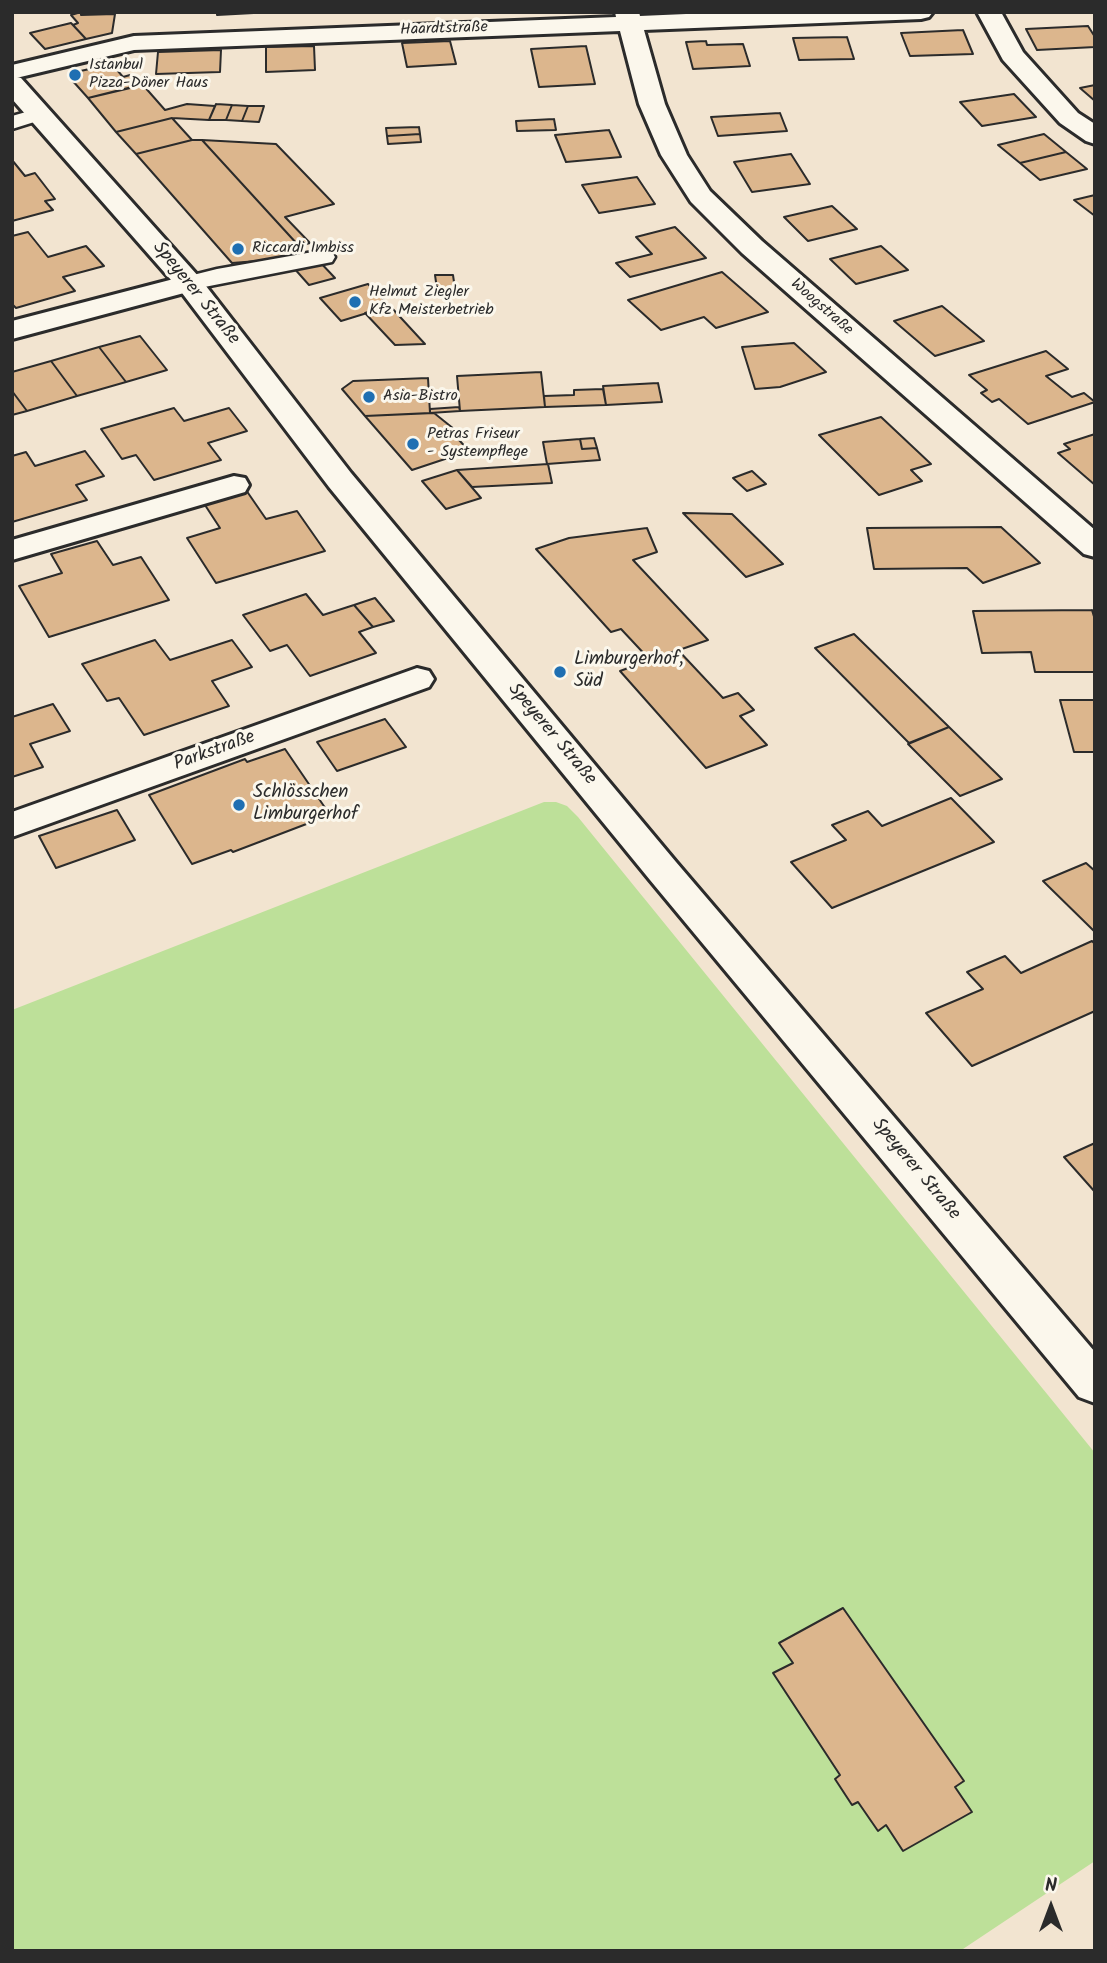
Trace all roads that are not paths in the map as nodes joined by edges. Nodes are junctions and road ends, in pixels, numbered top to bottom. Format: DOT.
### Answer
graph roads {
  1 [pos="920,12"];
  2 [pos="989,12"];
  3 [pos="628,17"];
  4 [pos="13,83"];
  5 [pos="40,114"];
  6 [pos="12,123"];
  7 [pos="1095,136"];
  8 [pos="324,257"];
  9 [pos="189,283"];
  10 [pos="12,330"];
  11 [pos="234,485"];
  12 [pos="1095,547"];
  13 [pos="12,550"];
  14 [pos="417,679"];
  15 [pos="12,825"];
  16 [pos="1095,1384"];
  1 -- 3 [label="street, Haardtstraße"];
  2 -- 7 [label="street"];
  3 -- 4 [label="street, Haardtstraße"];
  3 -- 12 [label="street, Woogstraße"];
  4 -- 5 [label="street, Speyerer Straße"];
  5 -- 6 [label="lane"];
  5 -- 9 [label="street, Speyerer Straße"];
  8 -- 9 [label="lane"];
  9 -- 10 [label="street"];
  9 -- 16 [label="street, Speyerer Straße"];
  11 -- 13 [label="street"];
  14 -- 15 [label="street, Parkstraße"];
}
